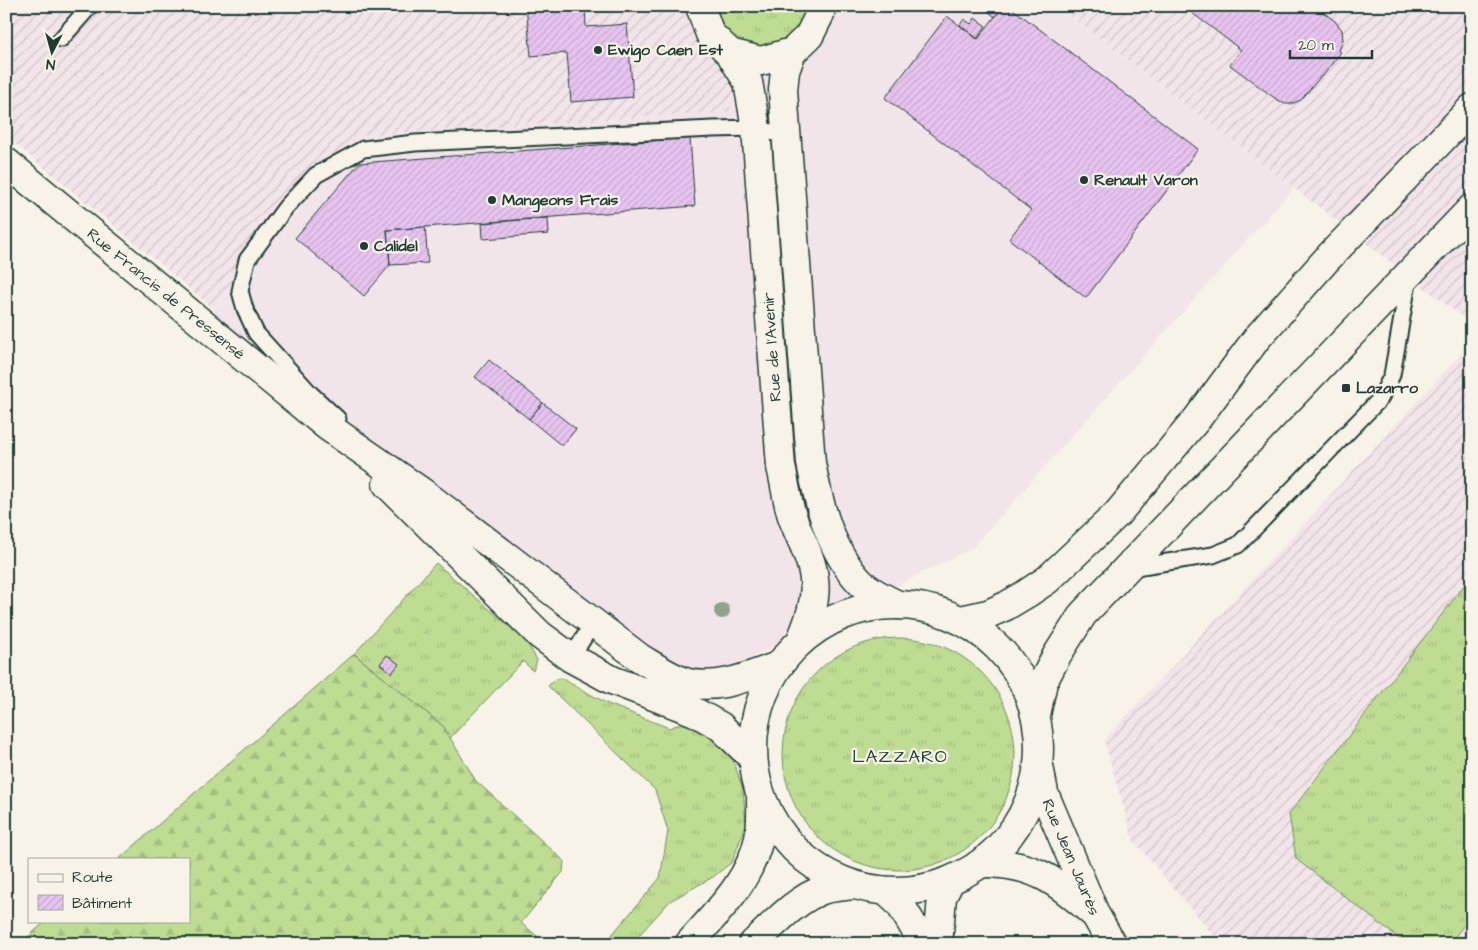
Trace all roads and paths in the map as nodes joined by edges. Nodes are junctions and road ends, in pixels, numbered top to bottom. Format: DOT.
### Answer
graph roads {
  1 [pos="90,6"];
  2 [pos="700,6"];
  3 [pos="820,6"];
  4 [pos="61,39"];
  5 [pos="792,52"];
  6 [pos="730,53"];
  7 [pos="1472,108"];
  8 [pos="756,128"];
  9 [pos="786,136"];
  10 [pos="6,162"];
  11 [pos="1472,208"];
  12 [pos="1409,274"];
  13 [pos="327,426"];
  14 [pos="403,479"];
  15 [pos="1128,568"];
  16 [pos="898,605"];
  17 [pos="961,620"];
  18 [pos="593,623"];
  19 [pos="802,640"];
  20 [pos="571,658"];
  21 [pos="778,666"];
  22 [pos="1036,715"];
  23 [pos="753,758"];
  24 [pos="1038,766"];
  25 [pos="761,798"];
  26 [pos="982,863"];
  27 [pos="950,881"];
  28 [pos="853,885"];
  29 [pos="886,891"];
  30 [pos="1096,916"];
  31 [pos="689,944"];
  32 [pos="753,944"];
  33 [pos="924,944"];
  34 [pos="938,944"];
  35 [pos="1112,944"];
  1 -- 4 [label="lane"];
  2 -- 6 [label="main road"];
  3 -- 5 [label="main road"];
  5 -- 6 [label="main road"];
  5 -- 9 [label="main road, Rue de l'Avenir"];
  6 -- 8 [label="main road, Rue de l'Avenir"];
  7 -- 17 [label="main road"];
  8 -- 9 [label="lane"];
  8 -- 14 [label="lane"];
  8 -- 19 [label="main road, Rue de l'Avenir"];
  9 -- 16 [label="main road, Rue de l'Avenir"];
  10 -- 13 [label="main road, Rue Francis de Pressensé"];
  11 -- 12 [label="main road"];
  12 -- 15 [label="main road"];
  12 -- 15 [label="lane"];
  13 -- 14 [label="main road"];
  13 -- 20 [label="main road"];
  14 -- 18 [label="main road"];
  15 -- 22 [label="main road"];
  16 -- 17 [label="main road"];
  16 -- 19 [label="main road"];
  17 -- 22 [label="main road"];
  18 -- 20 [label="lane"];
  18 -- 21 [label="main road"];
  19 -- 21 [label="main road"];
  20 -- 23 [label="main road"];
  21 -- 23 [label="main road"];
  22 -- 24 [label="main road"];
  23 -- 25 [label="main road"];
  24 -- 26 [label="main road"];
  24 -- 30 [label="main road, Rue Jean Jaurès"];
  25 -- 28 [label="main road"];
  25 -- 31 [label="main road"];
  26 -- 27 [label="main road"];
  26 -- 30 [label="main road"];
  27 -- 29 [label="main road"];
  27 -- 34 [label="main road"];
  28 -- 29 [label="main road"];
  28 -- 32 [label="main road"];
  29 -- 33 [label="main road"];
  30 -- 35 [label="main road, Rue Jean Jaurès"];
}
